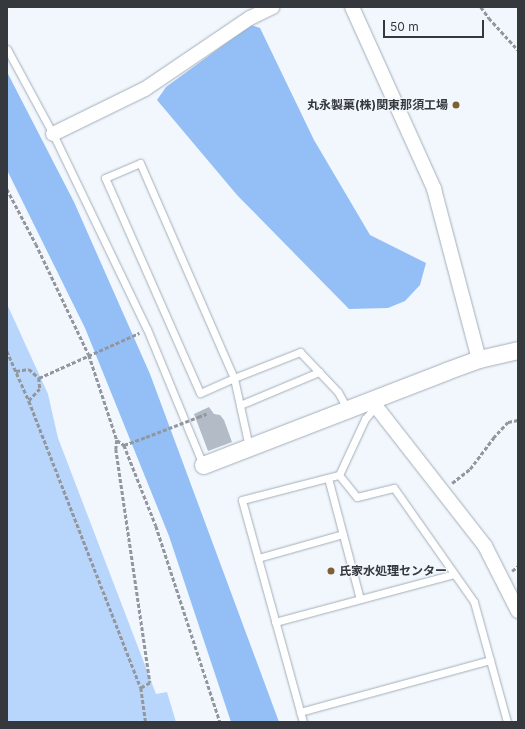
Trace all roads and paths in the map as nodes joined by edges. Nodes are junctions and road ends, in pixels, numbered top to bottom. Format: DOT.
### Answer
graph roads {
  1 [pos="274,7"];
  2 [pos="352,7"];
  3 [pos="481,7"];
  4 [pos="7,49"];
  5 [pos="518,50"];
  6 [pos="53,134"];
  7 [pos="7,189"];
  8 [pos="147,329"];
  9 [pos="518,350"];
  10 [pos="7,352"];
  11 [pos="89,355"];
  12 [pos="479,359"];
  13 [pos="16,371"];
  14 [pos="319,372"];
  15 [pos="39,378"];
  16 [pos="234,378"];
  17 [pos="29,401"];
  18 [pos="373,404"];
  19 [pos="240,405"];
  20 [pos="348,410"];
  21 [pos="206,414"];
  22 [pos="518,420"];
  23 [pos="117,440"];
  24 [pos="124,445"];
  25 [pos="249,447"];
  26 [pos="203,466"];
  27 [pos="339,475"];
  28 [pos="328,478"];
  29 [pos="443,491"];
  30 [pos="343,534"];
  31 [pos="258,558"];
  32 [pos="454,574"];
  33 [pos="360,599"];
  34 [pos="517,608"];
  35 [pos="275,622"];
  36 [pos="490,660"];
  37 [pos="141,688"];
  38 [pos="300,712"];
  39 [pos="146,722"];
  40 [pos="220,722"];
  41 [pos="303,722"];
  42 [pos="507,722"];
  1 -- 6 [label="street"];
  2 -- 12 [label="street"];
  3 -- 5 [label="path"];
  4 -- 6 [label="lane"];
  6 -- 8 [label="lane"];
  7 -- 11 [label="path"];
  8 -- 11 [label="path"];
  8 -- 26 [label="lane"];
  9 -- 12 [label="street"];
  10 -- 13 [label="path"];
  11 -- 15 [label="path"];
  11 -- 23 [label="path"];
  12 -- 18 [label="street"];
  13 -- 15 [label="path"];
  13 -- 17 [label="path"];
  14 -- 16 [label="lane"];
  14 -- 19 [label="lane"];
  14 -- 20 [label="lane"];
  15 -- 17 [label="path"];
  16 -- 16 [label="lane"];
  16 -- 19 [label="lane"];
  17 -- 37 [label="path"];
  18 -- 20 [label="street"];
  18 -- 27 [label="lane"];
  18 -- 29 [label="street"];
  19 -- 25 [label="lane"];
  20 -- 25 [label="street"];
  21 -- 24 [label="path, bridge"];
  22 -- 29 [label="path"];
  23 -- 24 [label="path"];
  23 -- 37 [label="path"];
  24 -- 40 [label="path"];
  25 -- 26 [label="street"];
  27 -- 28 [label="lane"];
  27 -- 32 [label="lane"];
  28 -- 30 [label="lane"];
  28 -- 31 [label="lane"];
  29 -- 34 [label="street"];
  30 -- 31 [label="lane"];
  30 -- 33 [label="lane"];
  31 -- 35 [label="lane"];
  32 -- 33 [label="lane"];
  32 -- 36 [label="lane"];
  33 -- 35 [label="lane"];
  35 -- 38 [label="lane"];
  36 -- 38 [label="lane"];
  36 -- 42 [label="lane"];
  37 -- 39 [label="path"];
  38 -- 41 [label="lane"];
}
